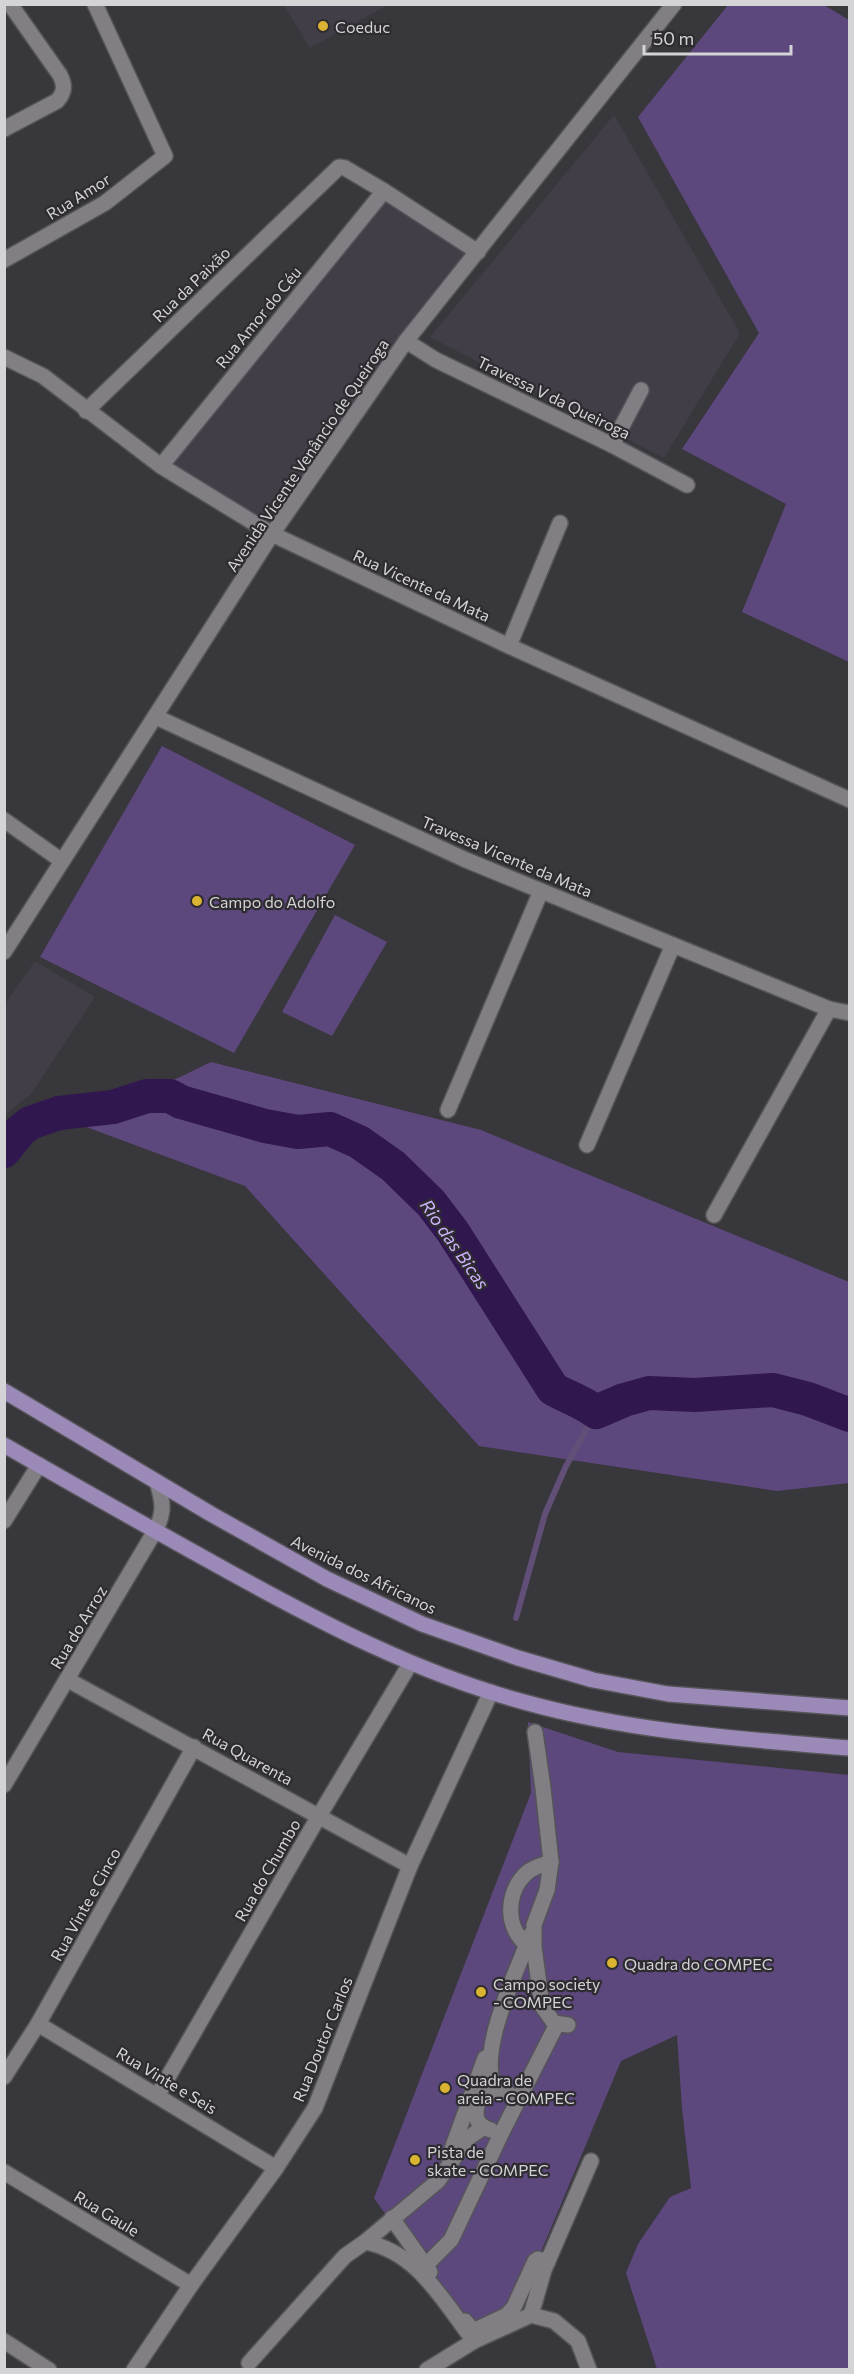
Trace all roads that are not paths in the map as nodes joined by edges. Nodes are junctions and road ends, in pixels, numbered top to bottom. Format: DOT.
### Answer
graph roads {
  1 [pos="10,4"];
  2 [pos="95,4"];
  3 [pos="674,4"];
  4 [pos="4,129"];
  5 [pos="384,190"];
  6 [pos="478,252"];
  7 [pos="4,260"];
  8 [pos="406,341"];
  9 [pos="4,357"];
  10 [pos="641,390"];
  11 [pos="86,411"];
  12 [pos="612,445"];
  13 [pos="161,466"];
  14 [pos="687,485"];
  15 [pos="560,523"];
  16 [pos="272,534"];
  17 [pos="509,646"];
  18 [pos="156,717"];
  19 [pos="849,800"];
  20 [pos="4,820"];
  21 [pos="62,861"];
  22 [pos="541,891"];
  23 [pos="673,945"];
  24 [pos="4,952"];
  25 [pos="829,1008"];
  26 [pos="849,1013"];
  27 [pos="448,1110"];
  28 [pos="587,1145"];
  29 [pos="714,1215"];
  30 [pos="4,1391"];
  31 [pos="4,1445"];
  32 [pos="39,1465"];
  33 [pos="157,1482"];
  34 [pos="4,1521"];
  35 [pos="155,1531"];
  36 [pos="410,1664"];
  37 [pos="68,1680"];
  38 [pos="491,1692"];
  39 [pos="849,1708"];
  40 [pos="535,1732"];
  41 [pos="195,1747"];
  42 [pos="849,1748"];
  43 [pos="4,1785"];
  44 [pos="319,1816"];
  45 [pos="551,1862"];
  46 [pos="410,1866"];
  47 [pos="534,1925"];
  48 [pos="527,1945"];
  49 [pos="38,2024"];
  50 [pos="493,2039"];
  51 [pos="4,2077"];
  52 [pos="496,2091"];
  53 [pos="157,2096"];
  54 [pos="518,2101"];
  55 [pos="484,2127"];
  56 [pos="502,2132"];
  57 [pos="591,2162"];
  58 [pos="276,2168"];
  59 [pos="4,2172"];
  60 [pos="442,2174"];
  61 [pos="392,2218"];
  62 [pos="365,2242"];
  63 [pos="548,2261"];
  64 [pos="423,2268"];
  65 [pos="191,2285"];
  66 [pos="524,2318"];
  67 [pos="4,2341"];
  68 [pos="474,2342"];
  69 [pos="249,2363"];
  70 [pos="429,2369"];
  71 [pos="49,2370"];
  72 [pos="134,2370"];
  73 [pos="589,2370"];
  1 -- 4 [label="street"];
  2 -- 7 [label="street, Rua Amor"];
  3 -- 6 [label="street, Avenida Vicente Venâncio de Queiroga"];
  5 -- 6 [label="street"];
  5 -- 11 [label="street, Rua da Paixão"];
  5 -- 13 [label="street, Rua Amor do Céu"];
  6 -- 8 [label="street, Avenida Vicente Venâncio de Queiroga"];
  8 -- 12 [label="street, Travessa V da Queiroga"];
  8 -- 16 [label="street, Avenida Vicente Venâncio de Queiroga"];
  9 -- 11 [label="street, Rua Vicente da Mata"];
  10 -- 12 [label="street"];
  11 -- 13 [label="street, Rua Vicente da Mata"];
  12 -- 14 [label="street, Travessa V da Queiroga"];
  13 -- 16 [label="street, Rua Vicente da Mata"];
  15 -- 17 [label="street"];
  16 -- 17 [label="street, Rua Vicente da Mata"];
  16 -- 18 [label="street, Avenida Vicente Venâncio de Queiroga"];
  17 -- 19 [label="street, Rua Vicente da Mata"];
  18 -- 21 [label="street, Avenida Vicente Venâncio de Queiroga"];
  18 -- 22 [label="street, Travessa Vicente da Mata"];
  20 -- 21 [label="street"];
  21 -- 24 [label="street, Avenida Vicente Venâncio de Queiroga"];
  22 -- 23 [label="street, Travessa Vicente da Mata"];
  22 -- 27 [label="street"];
  23 -- 25 [label="street, Travessa Vicente da Mata"];
  23 -- 28 [label="street"];
  25 -- 26 [label="street, Travessa Vicente da Mata"];
  25 -- 29 [label="street"];
  30 -- 33 [label="main road, Avenida dos Africanos"];
  31 -- 32 [label="main road"];
  32 -- 34 [label="street"];
  32 -- 35 [label="main road"];
  33 -- 35 [label="street, Rua do Arroz"];
  33 -- 39 [label="main road, Avenida dos Africanos"];
  35 -- 36 [label="main road"];
  35 -- 37 [label="street, Rua do Arroz"];
  36 -- 38 [label="main road"];
  36 -- 44 [label="street, Rua do Chumbo"];
  37 -- 41 [label="street, Rua Quarenta"];
  37 -- 43 [label="street, Rua do Arroz"];
  38 -- 42 [label="main road"];
  38 -- 46 [label="street, Rua Doutor Carlos"];
  40 -- 45 [label="street"];
  41 -- 44 [label="street, Rua Quarenta"];
  41 -- 49 [label="street, Rua Vinte e Cinco"];
  44 -- 46 [label="street, Rua Quarenta"];
  44 -- 53 [label="street, Rua do Chumbo"];
  45 -- 47 [label="street"];
  45 -- 48 [label="street"];
  46 -- 58 [label="street, Rua Doutor Carlos"];
  47 -- 48 [label="street"];
  47 -- 54 [label="street"];
  48 -- 50 [label="street"];
  49 -- 51 [label="street, Rua Vinte e Cinco"];
  49 -- 53 [label="street, Rua Vinte e Seis"];
  50 -- 52 [label="street"];
  50 -- 60 [label="street"];
  52 -- 54 [label="street"];
  52 -- 55 [label="street"];
  53 -- 58 [label="street, Rua Vinte e Seis"];
  54 -- 56 [label="street"];
  55 -- 56 [label="street"];
  55 -- 60 [label="street"];
  56 -- 64 [label="street"];
  57 -- 63 [label="street"];
  58 -- 65 [label="street, Rua Doutor Carlos"];
  59 -- 65 [label="street, Rua Gaule"];
  60 -- 61 [label="street"];
  61 -- 62 [label="street"];
  61 -- 64 [label="street"];
  62 -- 64 [label="street"];
  62 -- 69 [label="street"];
  63 -- 64 [label="street"];
  63 -- 66 [label="street"];
  64 -- 68 [label="street"];
  65 -- 72 [label="street, Rua Doutor Carlos"];
  66 -- 68 [label="street"];
  66 -- 73 [label="street"];
  67 -- 71 [label="street"];
  68 -- 70 [label="street"];
}
